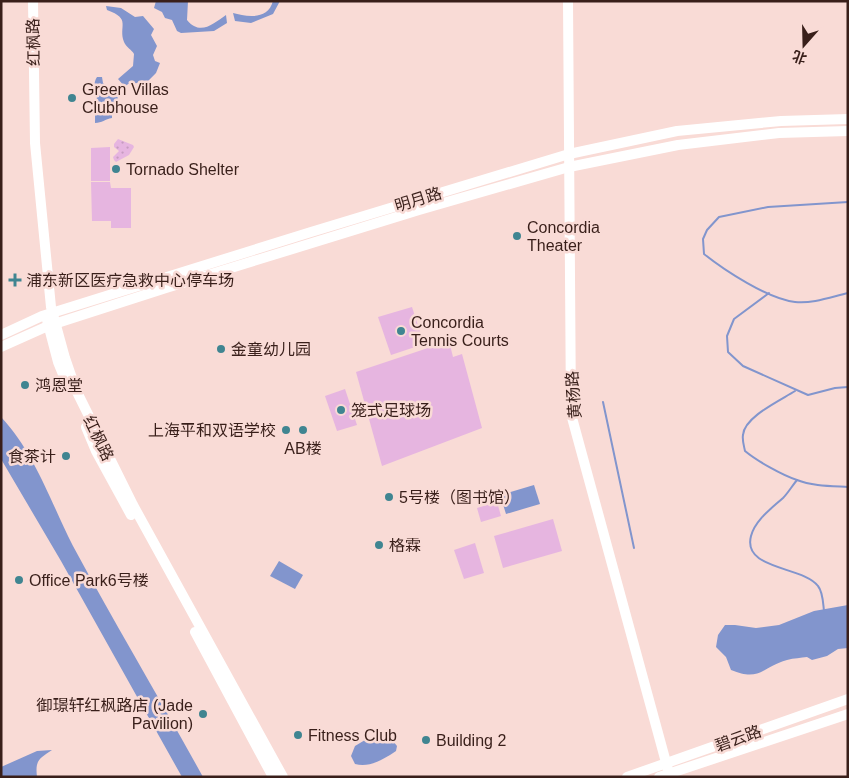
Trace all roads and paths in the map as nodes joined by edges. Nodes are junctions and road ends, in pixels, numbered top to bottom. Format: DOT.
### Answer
graph roads {
  1 [pos="26,1"];
  2 [pos="33,1"];
  3 [pos="568,1"];
  4 [pos="848,119"];
  5 [pos="848,131"];
  6 [pos="569,154"];
  7 [pos="569,167"];
  8 [pos="49,314"];
  9 [pos="52,325"];
  10 [pos="1,335"];
  11 [pos="1,347"];
  12 [pos="848,699"];
  13 [pos="848,714"];
  14 [pos="666,773"];
  15 [pos="273,777"];
  16 [pos="283,777"];
  17 [pos="627,777"];
  1 -- 8 [label="street, 红枫路"];
  2 -- 8 [label="street, 红枫路"];
  3 -- 6 [label="street, 黄杨路"];
  4 -- 6 [label="street, 明月路"];
  5 -- 7 [label="street, 明月路"];
  6 -- 7 [label="street, 黄杨路"];
  6 -- 8 [label="street, 明月路"];
  7 -- 9 [label="street, 明月路"];
  7 -- 14 [label="street, 黄杨路"];
  8 -- 9 [label="street, 红枫路"];
  8 -- 10 [label="street, 明月路"];
  9 -- 11 [label="street, 明月路"];
  9 -- 15 [label="street, 红枫路"];
  9 -- 16 [label="street, 红枫路"];
  12 -- 14 [label="street, 碧云路"];
  13 -- 14 [label="street, 碧云路"];
  14 -- 17 [label="street, 碧云路"];
}
